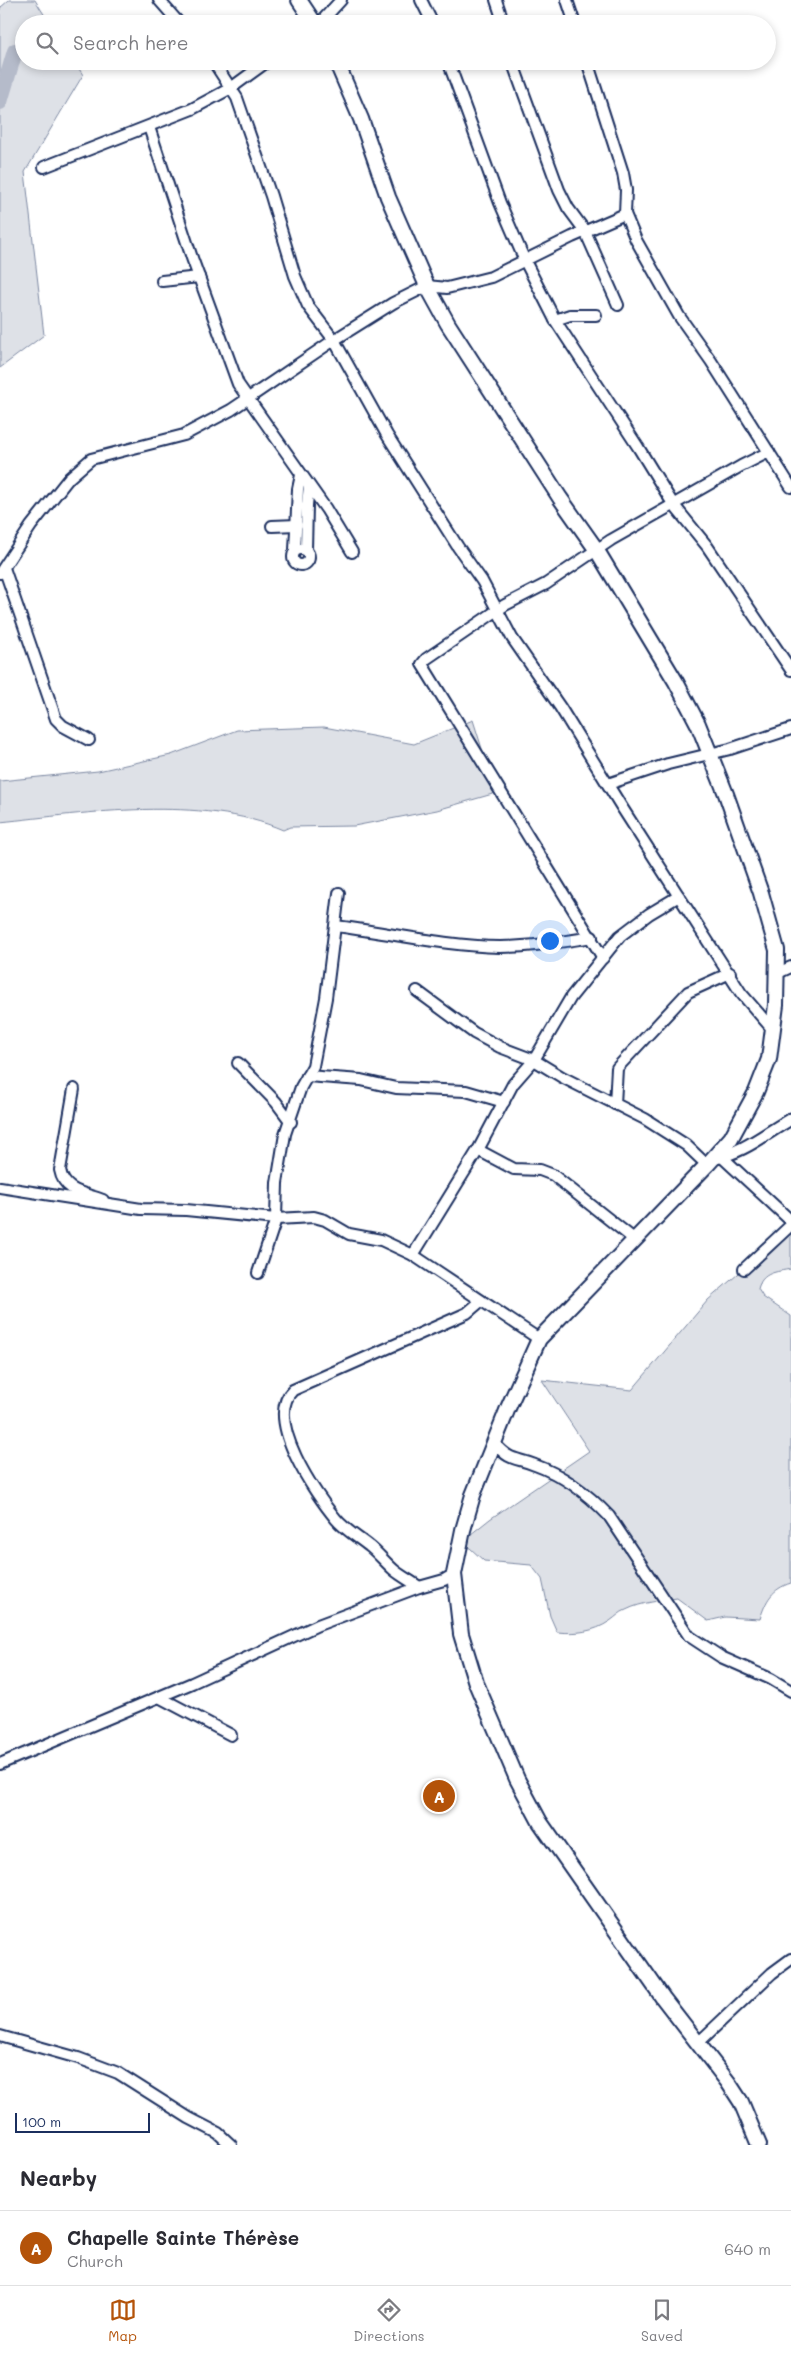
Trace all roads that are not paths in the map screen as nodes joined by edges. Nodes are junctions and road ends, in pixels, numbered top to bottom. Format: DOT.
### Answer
graph roads {
  1 [pos="159,0"];
  2 [pos="299,0"];
  3 [pos="341,0"];
  4 [pos="421,0"];
  5 [pos="496,0"];
  6 [pos="567,0"];
  7 [pos="172,15"];
  8 [pos="309,15"];
  9 [pos="327,15"];
  10 [pos="428,15"];
  11 [pos="501,15"];
  12 [pos="572,15"];
  13 [pos="219,70"];
  14 [pos="256,70"];
  15 [pos="340,70"];
  16 [pos="451,70"];
  17 [pos="515,70"];
  18 [pos="590,70"];
  19 [pos="231,88"];
  20 [pos="149,127"];
  21 [pos="44,167"];
  22 [pos="624,214"];
  23 [pos="585,231"];
  24 [pos="525,261"];
  25 [pos="199,277"];
  26 [pos="162,281"];
  27 [pos="427,286"];
  28 [pos="618,305"];
  29 [pos="596,315"];
  30 [pos="555,320"];
  31 [pos="334,340"];
  32 [pos="247,399"];
  33 [pos="769,452"];
  34 [pos="302,475"];
  35 [pos="309,486"];
  36 [pos="791,487"];
  37 [pos="673,504"];
  38 [pos="297,525"];
  39 [pos="272,526"];
  40 [pos="596,549"];
  41 [pos="295,550"];
  42 [pos="306,550"];
  43 [pos="352,552"];
  44 [pos="2,571"];
  45 [pos="498,612"];
  46 [pos="791,670"];
  47 [pos="791,729"];
  48 [pos="89,740"];
  49 [pos="710,754"];
  50 [pos="608,784"];
  51 [pos="339,893"];
  52 [pos="679,896"];
  53 [pos="336,926"];
  54 [pos="592,938"];
  55 [pos="603,958"];
  56 [pos="791,967"];
  57 [pos="730,973"];
  58 [pos="778,973"];
  59 [pos="417,991"];
  60 [pos="774,1030"];
  61 [pos="534,1060"];
  62 [pos="238,1062"];
  63 [pos="307,1076"];
  64 [pos="74,1089"];
  65 [pos="504,1102"];
  66 [pos="615,1104"];
  67 [pos="791,1119"];
  68 [pos="290,1122"];
  69 [pos="478,1150"];
  70 [pos="714,1160"];
  71 [pos="0,1188"];
  72 [pos="120,1206"];
  73 [pos="276,1219"];
  74 [pos="791,1221"];
  75 [pos="791,1225"];
  76 [pos="635,1240"];
  77 [pos="413,1255"];
  78 [pos="744,1269"];
  79 [pos="258,1274"];
  80 [pos="481,1300"];
  81 [pos="539,1339"];
  82 [pos="495,1444"];
  83 [pos="454,1574"];
  84 [pos="419,1587"];
  85 [pos="791,1691"];
  86 [pos="159,1696"];
  87 [pos="231,1735"];
  88 [pos="0,1764"];
  89 [pos="791,1959"];
  90 [pos="0,2036"];
  91 [pos="697,2044"];
  92 [pos="231,2145"];
  93 [pos="759,2145"];
  1 -- 7 [label="street"];
  2 -- 8 [label="main road"];
  3 -- 9 [label="street"];
  4 -- 10 [label="street"];
  5 -- 11 [label="street"];
  6 -- 12 [label="street"];
  13 -- 19 [label="street"];
  14 -- 19 [label="street"];
  15 -- 27 [label="main road"];
  16 -- 24 [label="street"];
  17 -- 23 [label="street"];
  18 -- 22 [label="street"];
  19 -- 20 [label="street"];
  19 -- 31 [label="street"];
  20 -- 21 [label="street"];
  20 -- 25 [label="street"];
  22 -- 23 [label="street"];
  22 -- 33 [label="street"];
  23 -- 24 [label="street"];
  23 -- 28 [label="street"];
  24 -- 27 [label="street"];
  24 -- 30 [label="street"];
  25 -- 26 [label="street"];
  25 -- 32 [label="street"];
  27 -- 31 [label="street"];
  27 -- 40 [label="main road"];
  29 -- 30 [label="street"];
  30 -- 37 [label="street"];
  31 -- 32 [label="street"];
  31 -- 45 [label="street"];
  32 -- 34 [label="street"];
  32 -- 44 [label="street"];
  33 -- 36 [label="street"];
  33 -- 37 [label="street"];
  34 -- 35 [label="street"];
  34 -- 38 [label="street"];
  35 -- 42 [label="street"];
  35 -- 43 [label="street"];
  37 -- 40 [label="street"];
  37 -- 46 [label="street"];
  38 -- 39 [label="street"];
  38 -- 41 [label="street"];
  40 -- 45 [label="street"];
  40 -- 49 [label="main road"];
  41 -- 42 [label="street"];
  41 -- 42 [label="street"];
  44 -- 48 [label="street"];
  45 -- 50 [label="street"];
  45 -- 54 [label="street"];
  47 -- 49 [label="street"];
  49 -- 50 [label="street"];
  49 -- 58 [label="main road"];
  50 -- 52 [label="street"];
  51 -- 53 [label="street"];
  52 -- 55 [label="street"];
  52 -- 57 [label="street"];
  53 -- 54 [label="street"];
  53 -- 63 [label="street"];
  54 -- 55 [label="street"];
  55 -- 61 [label="street"];
  56 -- 58 [label="street"];
  57 -- 60 [label="street"];
  57 -- 66 [label="street"];
  58 -- 60 [label="main road"];
  59 -- 61 [label="street"];
  60 -- 70 [label="main road"];
  61 -- 65 [label="street"];
  61 -- 66 [label="street"];
  62 -- 68 [label="street"];
  63 -- 65 [label="street"];
  63 -- 68 [label="street"];
  64 -- 72 [label="street"];
  65 -- 69 [label="street"];
  66 -- 70 [label="street"];
  67 -- 70 [label="street"];
  68 -- 73 [label="street"];
  69 -- 76 [label="street"];
  69 -- 77 [label="street"];
  70 -- 74 [label="street"];
  70 -- 76 [label="main road"];
  71 -- 72 [label="street"];
  72 -- 73 [label="street"];
  73 -- 77 [label="street"];
  73 -- 79 [label="street"];
  75 -- 78 [label="street"];
  76 -- 81 [label="main road"];
  77 -- 80 [label="street"];
  80 -- 81 [label="street"];
  80 -- 84 [label="street"];
  81 -- 82 [label="main road"];
  82 -- 83 [label="main road"];
  82 -- 85 [label="street"];
  83 -- 84 [label="street"];
  83 -- 91 [label="main road"];
  84 -- 86 [label="street"];
  86 -- 87 [label="street"];
  86 -- 88 [label="street"];
  89 -- 91 [label="street"];
  90 -- 92 [label="street"];
  91 -- 93 [label="main road"];
}
